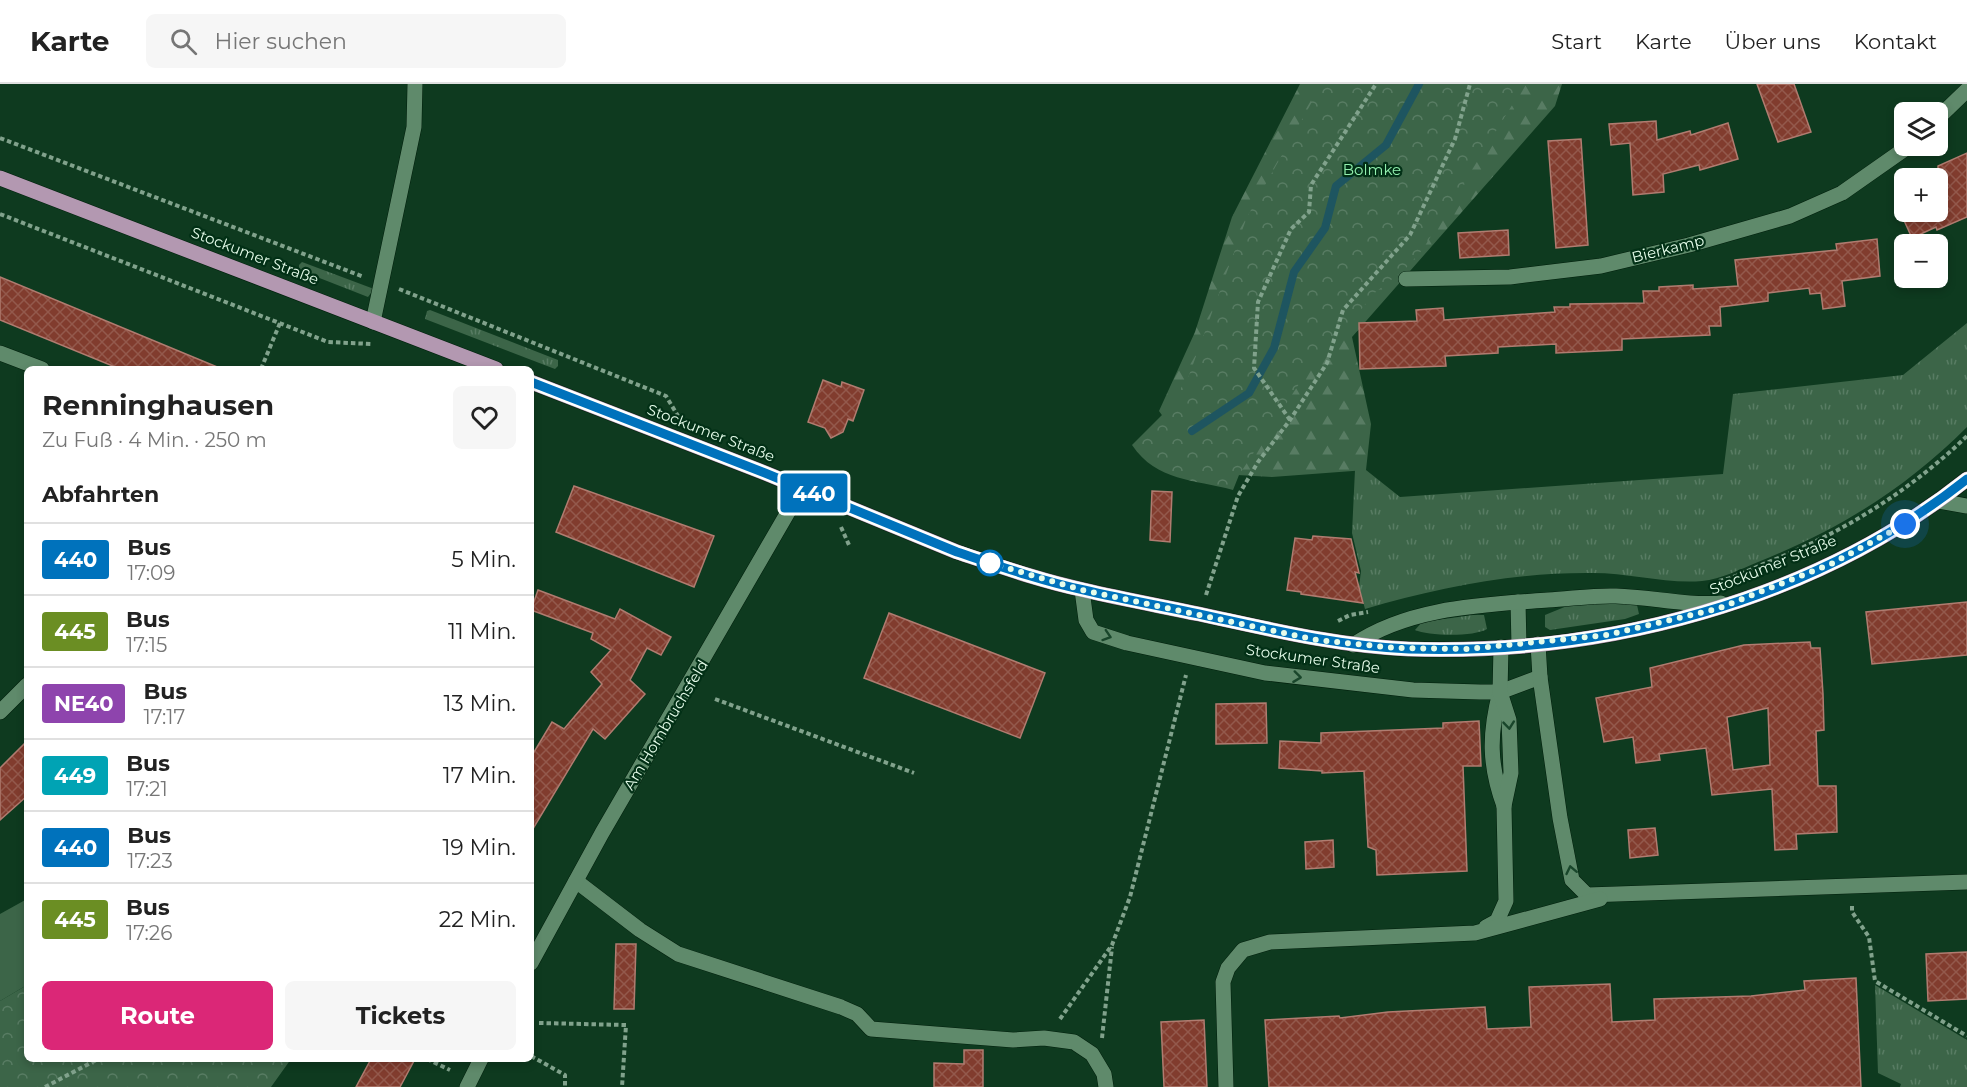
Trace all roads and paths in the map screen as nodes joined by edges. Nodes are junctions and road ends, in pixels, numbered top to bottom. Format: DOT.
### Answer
graph roads {
  1 [pos="416,84"];
  2 [pos="1376,84"];
  3 [pos="1470,84"];
  4 [pos="1967,90"];
  5 [pos="1948,108"];
  6 [pos="0,138"];
  7 [pos="1895,156"];
  8 [pos="0,178"];
  9 [pos="0,214"];
  10 [pos="1406,279"];
  11 [pos="382,284"];
  12 [pos="373,322"];
  13 [pos="280,323"];
  14 [pos="328,342"];
  15 [pos="0,353"];
  16 [pos="34,366"];
  17 [pos="262,366"];
  18 [pos="488,366"];
  19 [pos="534,383"];
  20 [pos="666,396"];
  21 [pos="1290,420"];
  22 [pos="1967,436"];
  23 [pos="1967,479"];
  24 [pos="802,488"];
  25 [pos="1940,501"];
  26 [pos="1967,506"];
  27 [pos="842,528"];
  28 [pos="849,545"];
  29 [pos="1715,582"];
  30 [pos="1082,590"];
  31 [pos="1206,593"];
  32 [pos="1518,602"];
  33 [pos="1736,602"];
  34 [pos="1538,644"];
  35 [pos="1353,645"];
  36 [pos="1519,646"];
  37 [pos="1501,647"];
  38 [pos="1189,657"];
  39 [pos="1540,676"];
  40 [pos="24,688"];
  41 [pos="1500,692"];
  42 [pos="715,699"];
  43 [pos="0,712"];
  44 [pos="914,773"];
  45 [pos="576,881"];
  46 [pos="1967,882"];
  47 [pos="1851,887"];
  48 [pos="1614,895"];
  49 [pos="538,932"];
  50 [pos="1475,933"];
  51 [pos="1112,945"];
  52 [pos="534,950"];
  53 [pos="539,1023"];
  54 [pos="1967,1036"];
  55 [pos="1044,1038"];
  56 [pos="534,1058"];
  57 [pos="92,1062"];
  58 [pos="433,1062"];
  59 [pos="479,1062"];
  60 [pos="1099,1065"];
  61 [pos="450,1070"];
  62 [pos="45,1087"];
  63 [pos="466,1087"];
  64 [pos="565,1087"];
  65 [pos="622,1087"];
  66 [pos="1106,1087"];
  67 [pos="1226,1087"];
  1 -- 11 [label="street"];
  2 -- 21 [label="path"];
  3 -- 21 [label="path"];
  4 -- 5 [label="street"];
  6 -- 11 [label="path"];
  7 -- 10 [label="street, Bierkamp"];
  8 -- 12 [label="main road, Stockumer Straße"];
  9 -- 13 [label="path"];
  11 -- 12 [label="street"];
  11 -- 20 [label="path"];
  12 -- 18 [label="main road, Stockumer Straße"];
  13 -- 14 [label="path"];
  13 -- 17 [label="path"];
  15 -- 16 [label="street"];
  19 -- 24 [label="main road, Stockumer Straße"];
  21 -- 31 [label="path"];
  22 -- 29 [label="path"];
  23 -- 25 [label="main road, Stockumer Straße"];
  24 -- 30 [label="main road, Stockumer Straße"];
  24 -- 45 [label="street, Am Hombruchsfeld"];
  25 -- 26 [label="street"];
  25 -- 33 [label="main road, Stockumer Straße"];
  27 -- 28 [label="path"];
  30 -- 35 [label="main road, Stockumer Straße"];
  30 -- 38 [label="street, Stockumer Straße, one-way"];
  32 -- 33 [label="street"];
  32 -- 35 [label="street"];
  32 -- 36 [label="street"];
  33 -- 34 [label="main road, Stockumer Straße"];
  34 -- 36 [label="main road, Stockumer Straße"];
  34 -- 39 [label="street"];
  35 -- 37 [label="main road, Stockumer Straße"];
  36 -- 37 [label="main road, Stockumer Straße"];
  37 -- 41 [label="street"];
  38 -- 41 [label="street, Stockumer Straße, one-way"];
  38 -- 51 [label="path"];
  39 -- 41 [label="street, Stockumer Straße"];
  48 -- 39 [label="street, one-way"];
  40 -- 43 [label="street"];
  41 -- 50 [label="street, one-way"];
  42 -- 44 [label="path"];
  45 -- 49 [label="street, Am Hombruchsfeld"];
  45 -- 55 [label="street"];
  46 -- 47 [label="street"];
  47 -- 48 [label="street"];
  47 -- 54 [label="path"];
  48 -- 50 [label="street"];
  49 -- 52 [label="street, Am Hombruchsfeld"];
  50 -- 67 [label="street"];
  51 -- 55 [label="path"];
  51 -- 60 [label="path"];
  53 -- 65 [label="path"];
  55 -- 60 [label="street"];
  56 -- 64 [label="path"];
  57 -- 62 [label="path"];
  58 -- 61 [label="path"];
  59 -- 63 [label="street"];
  60 -- 66 [label="street"];
}
